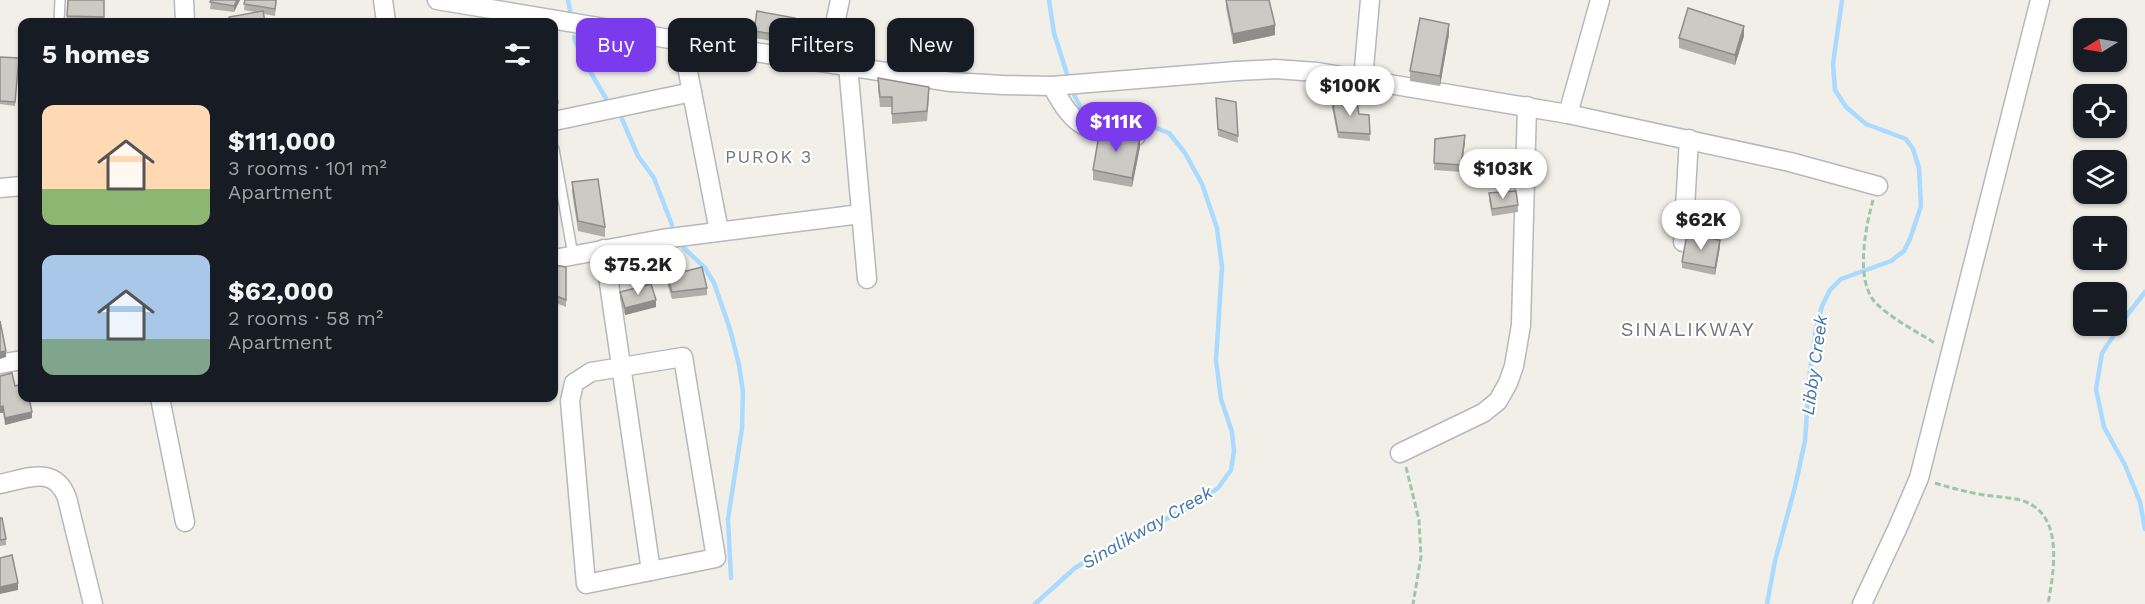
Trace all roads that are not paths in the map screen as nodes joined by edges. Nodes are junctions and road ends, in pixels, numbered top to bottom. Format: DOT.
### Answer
graph roads {
  1 [pos="60,0"];
  2 [pos="184,0"];
  3 [pos="383,0"];
  4 [pos="437,0"];
  5 [pos="840,0"];
  6 [pos="1370,0"];
  7 [pos="1600,0"];
  8 [pos="2040,0"];
  9 [pos="59,18"];
  10 [pos="185,18"];
  11 [pos="385,18"];
  12 [pos="545,18"];
  13 [pos="836,18"];
  14 [pos="558,20"];
  15 [pos="668,39"];
  16 [pos="875,69"];
  17 [pos="688,72"];
  18 [pos="849,72"];
  19 [pos="1362,79"];
  20 [pos="1052,86"];
  21 [pos="692,92"];
  22 [pos="1527,106"];
  23 [pos="1568,114"];
  24 [pos="558,120"];
  25 [pos="1136,136"];
  26 [pos="1689,139"];
  27 [pos="558,171"];
  28 [pos="18,186"];
  29 [pos="1878,186"];
  30 [pos="0,188"];
  31 [pos="861,214"];
  32 [pos="718,231"];
  33 [pos="1683,242"];
  34 [pos="604,249"];
  35 [pos="573,255"];
  36 [pos="558,258"];
  37 [pos="867,279"];
  38 [pos="18,361"];
  39 [pos="0,364"];
  40 [pos="621,367"];
  41 [pos="161,402"];
  42 [pos="1400,453"];
  43 [pos="0,484"];
  44 [pos="185,522"];
  45 [pos="651,571"];
  46 [pos="93,604"];
  47 [pos="1862,604"];
  1 -- 9 [label="lane"];
  2 -- 10 [label="street"];
  3 -- 11 [label="street"];
  4 -- 12 [label="street"];
  5 -- 13 [label="street"];
  6 -- 19 [label="street"];
  7 -- 23 [label="street"];
  8 -- 47 [label="street"];
  14 -- 15 [label="street"];
  16 -- 20 [label="street"];
  17 -- 21 [label="street"];
  18 -- 31 [label="street"];
  19 -- 20 [label="street"];
  19 -- 22 [label="street"];
  20 -- 25 [label="street"];
  21 -- 24 [label="street"];
  21 -- 32 [label="street"];
  22 -- 23 [label="street"];
  22 -- 42 [label="street"];
  23 -- 26 [label="street"];
  26 -- 29 [label="street"];
  26 -- 33 [label="street"];
  27 -- 35 [label="lane"];
  28 -- 30 [label="street"];
  31 -- 32 [label="street"];
  31 -- 37 [label="street"];
  32 -- 34 [label="street"];
  34 -- 35 [label="street"];
  34 -- 40 [label="street"];
  35 -- 36 [label="street"];
  38 -- 39 [label="street"];
  40 -- 45 [label="street"];
  40 -- 45 [label="street"];
  40 -- 45 [label="street"];
  41 -- 44 [label="street"];
  43 -- 46 [label="street"];
}
